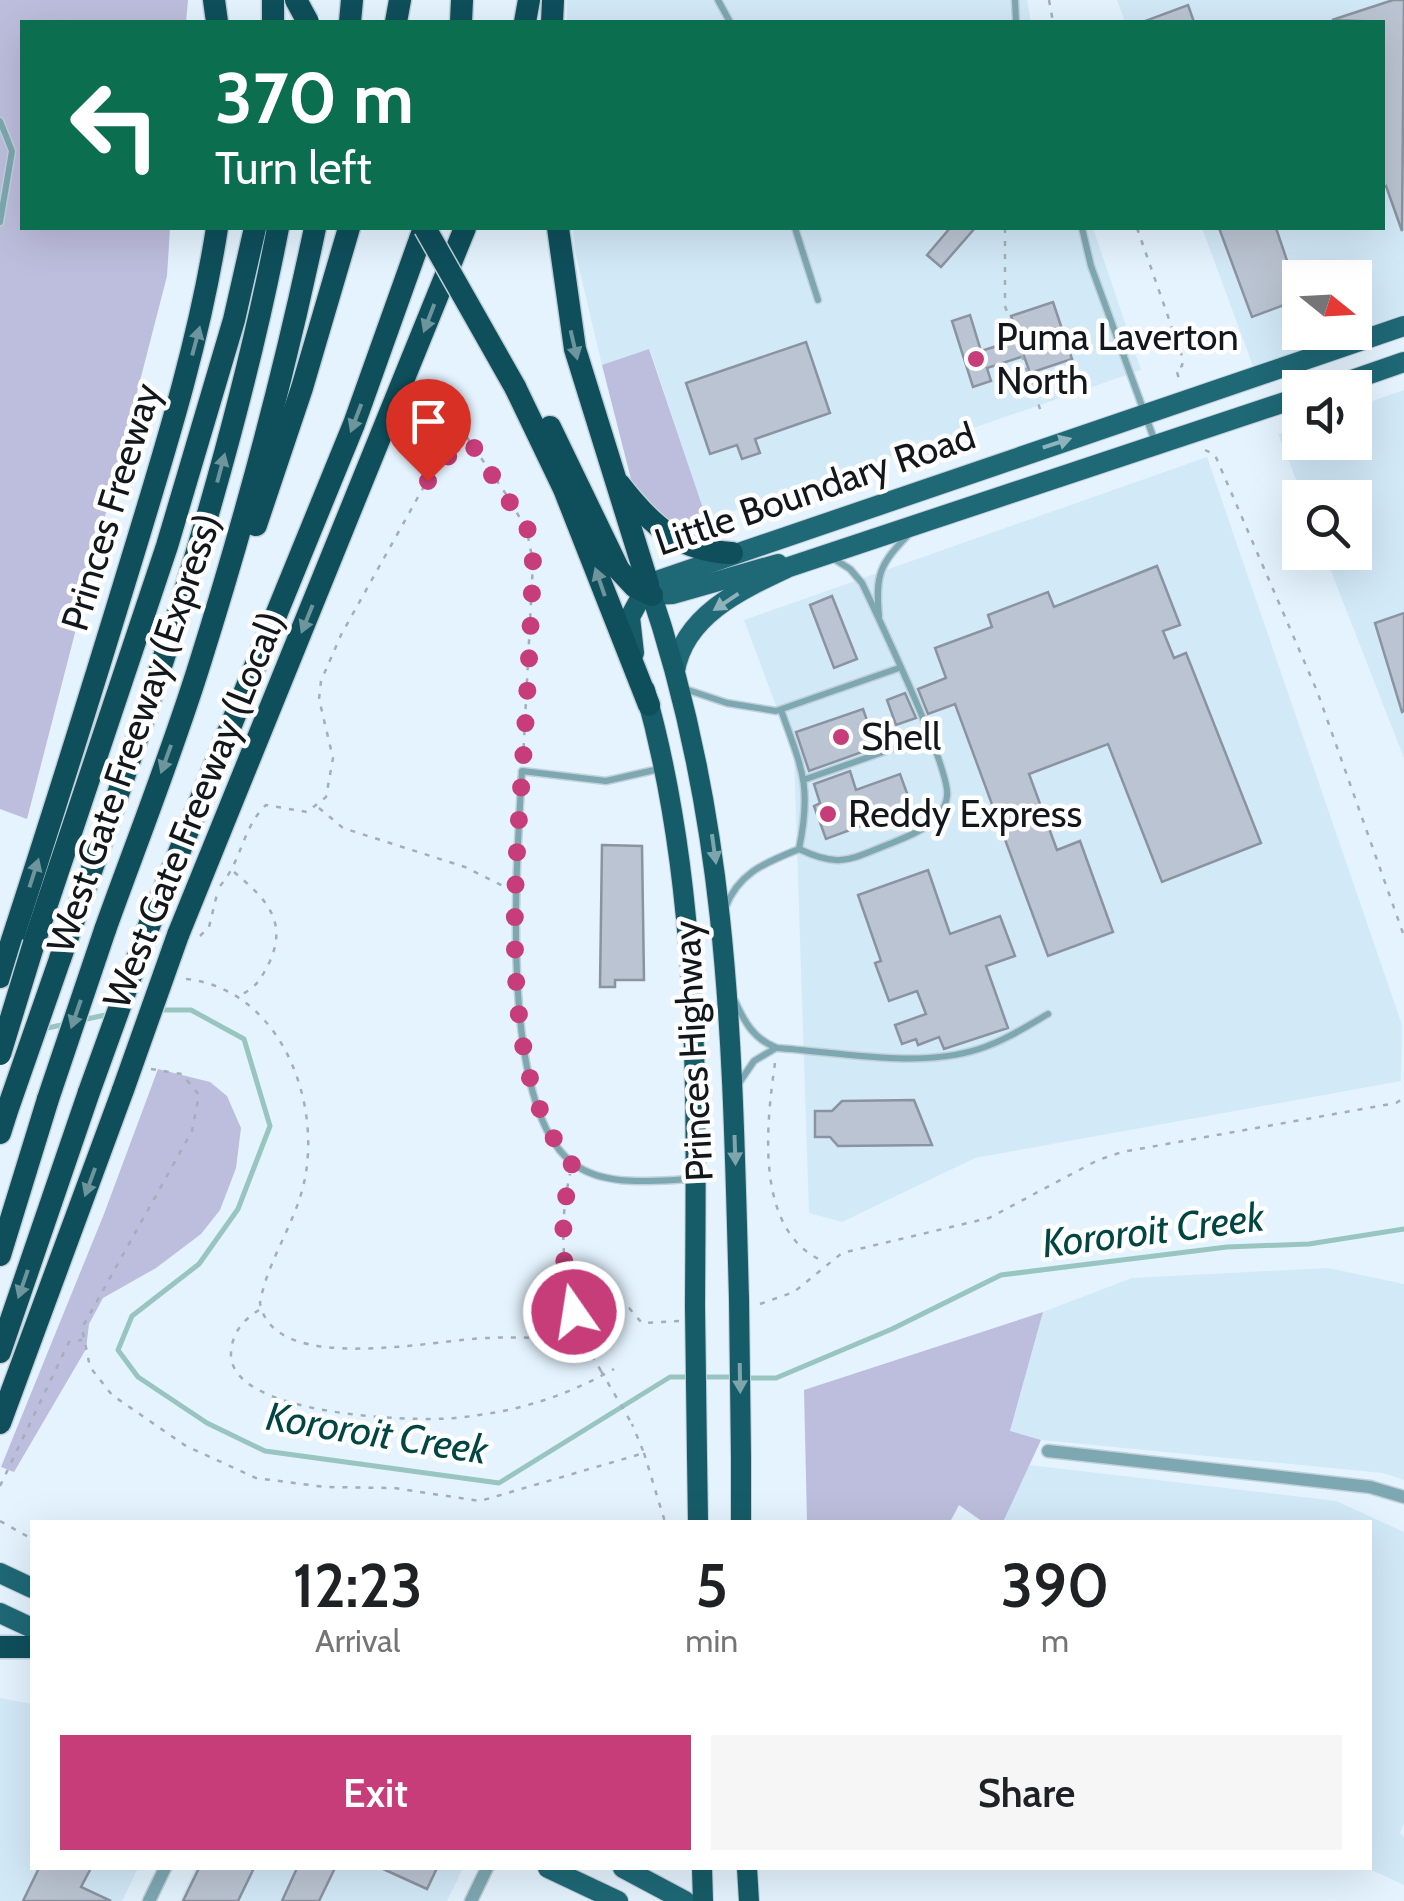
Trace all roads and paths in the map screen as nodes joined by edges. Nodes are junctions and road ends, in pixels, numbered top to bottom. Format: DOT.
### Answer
graph roads {
  1 [pos="0,121"];
  2 [pos="0,222"];
  3 [pos="217,230"];
  4 [pos="255,230"];
  5 [pos="278,230"];
  6 [pos="316,230"];
  7 [pos="348,230"];
  8 [pos="423,230"];
  9 [pos="425,230"];
  10 [pos="464,230"];
  11 [pos="558,230"];
  12 [pos="797,230"];
  13 [pos="1005,230"];
  14 [pos="1082,230"];
  15 [pos="1138,230"];
  16 [pos="818,300"];
  17 [pos="234,320"];
  18 [pos="1404,326"];
  19 [pos="1404,362"];
  20 [pos="1372,373"];
  21 [pos="515,387"];
  22 [pos="1182,389"];
  23 [pos="438,394"];
  24 [pos="1282,404"];
  25 [pos="1145,414"];
  26 [pos="1042,415"];
  27 [pos="471,443"];
  28 [pos="1201,444"];
  29 [pos="1156,446"];
  30 [pos="611,474"];
  31 [pos="920,522"];
  32 [pos="732,553"];
  33 [pos="814,557"];
  34 [pos="647,590"];
  35 [pos="880,621"];
  36 [pos="199,667"];
  37 [pos="900,668"];
  38 [pos="677,678"];
  39 [pos="649,705"];
  40 [pos="782,710"];
  41 [pos="929,736"];
  42 [pos="664,768"];
  43 [pos="522,771"];
  44 [pos="806,780"];
  45 [pos="58,803"];
  46 [pos="706,804"];
  47 [pos="318,807"];
  48 [pos="676,830"];
  49 [pos="798,849"];
  50 [pos="233,872"];
  51 [pos="516,894"];
  52 [pos="722,913"];
  53 [pos="184,936"];
  54 [pos="1404,936"];
  55 [pos="22,943"];
  56 [pos="0,977"];
  57 [pos="186,979"];
  58 [pos="728,985"];
  59 [pos="238,997"];
  60 [pos="1048,1014"];
  61 [pos="777,1048"];
  62 [pos="0,1054"];
  63 [pos="148,1070"];
  64 [pos="1404,1098"];
  65 [pos="733,1104"];
  66 [pos="4,1122"];
  67 [pos="572,1163"];
  68 [pos="695,1179"];
  69 [pos="0,1256"];
  70 [pos="261,1309"];
  71 [pos="84,1340"];
  72 [pos="0,1352"];
  73 [pos="614,1369"];
  74 [pos="601,1371"];
  75 [pos="0,1424"];
  76 [pos="1048,1450"];
  77 [pos="644,1454"];
  78 [pos="0,1486"];
  79 [pos="1404,1498"];
  80 [pos="0,1520"];
  81 [pos="664,1520"];
  82 [pos="698,1520"];
  83 [pos="741,1520"];
  84 [pos="30,1538"];
  85 [pos="0,1572"];
  86 [pos="30,1587"];
  87 [pos="0,1613"];
  88 [pos="30,1627"];
  89 [pos="0,1647"];
  90 [pos="30,1647"];
  91 [pos="164,1870"];
  92 [pos="487,1870"];
  93 [pos="552,1870"];
  94 [pos="626,1870"];
  95 [pos="702,1870"];
  96 [pos="747,1870"];
  97 [pos="149,1901"];
  98 [pos="472,1901"];
  99 [pos="618,1901"];
  100 [pos="684,1901"];
  101 [pos="702,1901"];
  102 [pos="749,1901"];
  1 -- 2 [label="lane"];
  45 -- 3 [label="highway, Princes Freeway, one-way"];
  4 -- 17 [label="highway"];
  66 -- 5 [label="highway, West Gate Freeway (Express), one-way, bridge"];
  6 -- 36 [label="highway, West Gate Freeway (Express)"];
  7 -- 36 [label="highway"];
  8 -- 72 [label="highway, one-way, bridge"];
  9 -- 21 [label="highway, bridge"];
  10 -- 53 [label="highway, West Gate Freeway (Local), one-way"];
  11 -- 30 [label="highway, one-way"];
  12 -- 16 [label="lane"];
  13 -- 26 [label="path"];
  14 -- 25 [label="lane"];
  15 -- 22 [label="path"];
  17 -- 45 [label="highway"];
  17 -- 55 [label="highway"];
  18 -- 25 [label="main road, Little Boundary Road"];
  19 -- 20 [label="main road"];
  21 -- 34 [label="highway"];
  39 -- 21 [label="highway, one-way"];
  23 -- 27 [label="path"];
  24 -- 29 [label="main road, Little Boundary Road"];
  25 -- 29 [label="lane"];
  32 -- 25 [label="main road, Little Boundary Road, one-way"];
  27 -- 43 [label="path"];
  27 -- 47 [label="path"];
  28 -- 54 [label="path"];
  29 -- 31 [label="main road, Little Boundary Road"];
  30 -- 32 [label="highway"];
  30 -- 34 [label="highway"];
  31 -- 33 [label="main road, Little Boundary Road"];
  31 -- 35 [label="lane"];
  32 -- 34 [label="main road, Little Boundary Road"];
  33 -- 34 [label="main road"];
  33 -- 35 [label="lane"];
  33 -- 38 [label="main road, Little Boundary Road, one-way"];
  34 -- 38 [label="highway, Princes Highway"];
  34 -- 39 [label="highway, Princes Highway"];
  35 -- 37 [label="lane"];
  36 -- 69 [label="highway, West Gate Freeway (Express), one-way, bridge"];
  37 -- 40 [label="lane"];
  37 -- 41 [label="lane"];
  38 -- 40 [label="lane"];
  38 -- 46 [label="highway, Princes Highway"];
  39 -- 42 [label="highway, Princes Highway"];
  40 -- 44 [label="lane"];
  41 -- 44 [label="lane"];
  41 -- 49 [label="lane"];
  42 -- 43 [label="lane"];
  42 -- 48 [label="highway, Princes Highway"];
  43 -- 51 [label="lane"];
  44 -- 49 [label="lane"];
  55 -- 45 [label="highway, one-way"];
  46 -- 48 [label="highway"];
  46 -- 52 [label="highway, Princes Highway, one-way"];
  47 -- 50 [label="path"];
  47 -- 51 [label="path"];
  48 -- 68 [label="highway, Princes Highway"];
  49 -- 52 [label="lane"];
  50 -- 53 [label="path"];
  50 -- 59 [label="path"];
  51 -- 67 [label="lane"];
  52 -- 58 [label="highway, Princes Highway"];
  53 -- 75 [label="highway, West Gate Freeway (Local), one-way, bridge"];
  55 -- 56 [label="highway"];
  55 -- 62 [label="highway, bridge"];
  57 -- 59 [label="path"];
  58 -- 61 [label="lane"];
  58 -- 65 [label="highway, Princes Highway"];
  59 -- 70 [label="path"];
  60 -- 61 [label="lane"];
  61 -- 64 [label="path"];
  61 -- 65 [label="lane"];
  63 -- 71 [label="path"];
  65 -- 83 [label="highway, Princes Highway, one-way, bridge"];
  67 -- 68 [label="lane"];
  67 -- 70 [label="path"];
  68 -- 82 [label="highway, Princes Highway, bridge"];
  70 -- 73 [label="path"];
  71 -- 77 [label="path"];
  71 -- 78 [label="path"];
  74 -- 77 [label="path, bridge"];
  76 -- 79 [label="street"];
  77 -- 81 [label="path"];
  80 -- 84 [label="path"];
  85 -- 86 [label="main road"];
  87 -- 88 [label="main road"];
  89 -- 90 [label="highway"];
  91 -- 97 [label="street"];
  92 -- 98 [label="street"];
  93 -- 99 [label="main road"];
  94 -- 100 [label="main road"];
  95 -- 101 [label="highway"];
  96 -- 102 [label="highway"];
}
